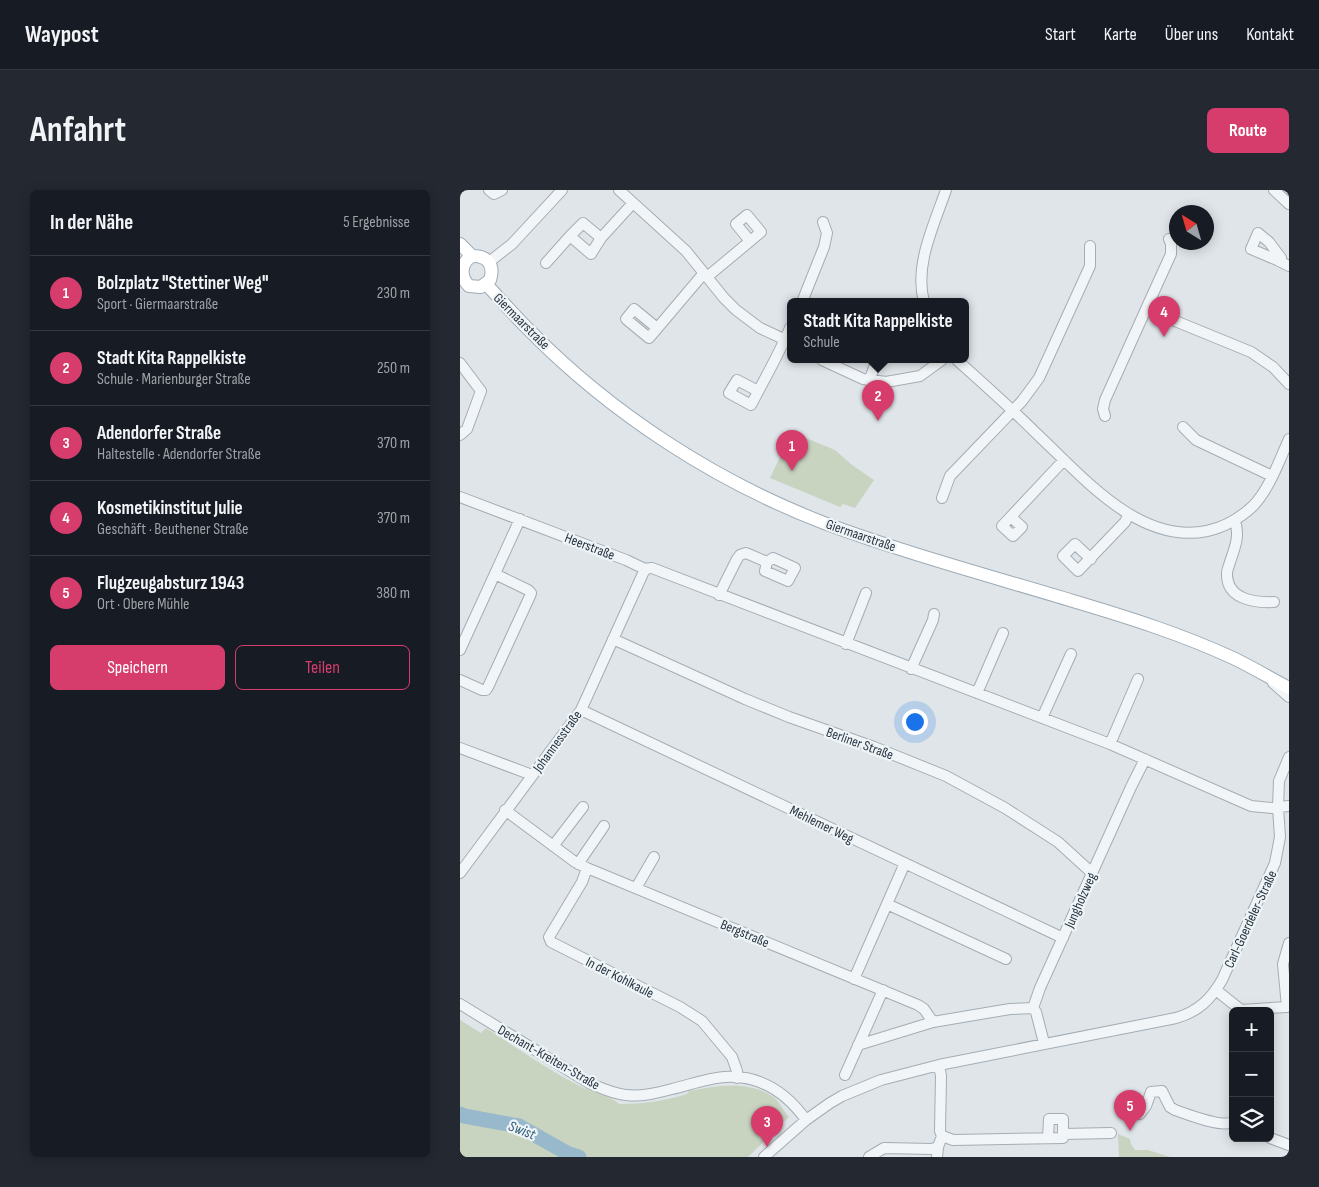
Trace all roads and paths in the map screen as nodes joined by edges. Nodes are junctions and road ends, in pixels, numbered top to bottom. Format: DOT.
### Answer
graph roads {
  1 [pos="489,190"];
  2 [pos="502,190"];
  3 [pos="562,190"];
  4 [pos="619,190"];
  5 [pos="946,190"];
  6 [pos="1274,190"];
  7 [pos="633,203"];
  8 [pos="1289,204"];
  9 [pos="823,222"];
  10 [pos="570,236"];
  11 [pos="601,238"];
  12 [pos="750,241"];
  13 [pos="460,244"];
  14 [pos="1090,246"];
  15 [pos="1170,250"];
  16 [pos="465,260"];
  17 [pos="490,262"];
  18 [pos="546,264"];
  19 [pos="705,274"];
  20 [pos="462,284"];
  21 [pos="486,284"];
  22 [pos="804,298"];
  23 [pos="923,298"];
  24 [pos="1146,309"];
  25 [pos="658,328"];
  26 [pos="787,341"];
  27 [pos="787,343"];
  28 [pos="460,363"];
  29 [pos="828,363"];
  30 [pos="876,363"];
  31 [pos="938,363"];
  32 [pos="960,363"];
  33 [pos="869,381"];
  34 [pos="1289,384"];
  35 [pos="758,390"];
  36 [pos="1013,410"];
  37 [pos="1105,416"];
  38 [pos="1184,427"];
  39 [pos="460,435"];
  40 [pos="1289,439"];
  41 [pos="1064,460"];
  42 [pos="1272,476"];
  43 [pos="460,497"];
  44 [pos="942,498"];
  45 [pos="1129,514"];
  46 [pos="1011,517"];
  47 [pos="520,519"];
  48 [pos="1234,521"];
  49 [pos="1090,559"];
  50 [pos="767,562"];
  51 [pos="645,569"];
  52 [pos="495,574"];
  53 [pos="866,593"];
  54 [pos="719,595"];
  55 [pos="1274,602"];
  56 [pos="934,614"];
  57 [pos="1003,633"];
  58 [pos="613,639"];
  59 [pos="846,644"];
  60 [pos="460,650"];
  61 [pos="1070,654"];
  62 [pos="911,669"];
  63 [pos="1265,675"];
  64 [pos="460,680"];
  65 [pos="1138,680"];
  66 [pos="1289,688"];
  67 [pos="977,693"];
  68 [pos="1289,697"];
  69 [pos="581,710"];
  70 [pos="1042,718"];
  71 [pos="1110,744"];
  72 [pos="460,748"];
  73 [pos="1289,757"];
  74 [pos="1145,759"];
  75 [pos="532,775"];
  76 [pos="1289,806"];
  77 [pos="583,807"];
  78 [pos="1278,807"];
  79 [pos="505,810"];
  80 [pos="604,826"];
  81 [pos="553,846"];
  82 [pos="654,857"];
  83 [pos="905,864"];
  84 [pos="582,866"];
  85 [pos="1092,872"];
  86 [pos="460,873"];
  87 [pos="636,888"];
  88 [pos="887,904"];
  89 [pos="1063,938"];
  90 [pos="1289,943"];
  91 [pos="1006,959"];
  92 [pos="854,979"];
  93 [pos="882,990"];
  94 [pos="1216,990"];
  95 [pos="460,1004"];
  96 [pos="1288,1006"];
  97 [pos="1236,1007"];
  98 [pos="1274,1007"];
  99 [pos="1033,1008"];
  100 [pos="933,1022"];
  101 [pos="1044,1043"];
  102 [pos="858,1045"];
  103 [pos="939,1065"];
  104 [pos="845,1075"];
  105 [pos="737,1078"];
  106 [pos="1140,1114"];
  107 [pos="806,1120"];
  108 [pos="1229,1124"];
  109 [pos="1111,1133"];
  110 [pos="1063,1134"];
  111 [pos="942,1136"];
  112 [pos="1048,1138"];
  113 [pos="1274,1139"];
  114 [pos="1289,1145"];
  115 [pos="938,1152"];
  116 [pos="764,1157"];
  117 [pos="869,1157"];
  1 -- 2 [label="street"];
  3 -- 17 [label="street"];
  4 -- 7 [label="street"];
  5 -- 23 [label="street"];
  6 -- 8 [label="street"];
  7 -- 11 [label="street"];
  7 -- 19 [label="street"];
  9 -- 22 [label="street"];
  10 -- 11 [label="street"];
  10 -- 11 [label="street"];
  10 -- 18 [label="street"];
  12 -- 19 [label="street"];
  13 -- 16 [label="main road"];
  14 -- 36 [label="street"];
  15 -- 24 [label="street"];
  16 -- 17 [label="main road"];
  16 -- 20 [label="main road, Giermaarstraße"];
  17 -- 21 [label="main road, Giermaarstraße"];
  19 -- 25 [label="street"];
  19 -- 26 [label="street"];
  20 -- 21 [label="main road, Giermaarstraße"];
  21 -- 63 [label="main road, Giermaarstraße"];
  24 -- 34 [label="street"];
  24 -- 37 [label="street"];
  27 -- 35 [label="street"];
  28 -- 39 [label="street"];
  29 -- 33 [label="street"];
  30 -- 33 [label="street"];
  31 -- 33 [label="street"];
  32 -- 36 [label="street"];
  36 -- 41 [label="street"];
  36 -- 44 [label="street"];
  38 -- 42 [label="street"];
  40 -- 42 [label="street"];
  41 -- 45 [label="street"];
  41 -- 46 [label="street"];
  42 -- 48 [label="street"];
  43 -- 47 [label="street, Heerstraße"];
  45 -- 48 [label="street"];
  45 -- 49 [label="street"];
  47 -- 51 [label="street, Heerstraße"];
  47 -- 52 [label="street"];
  48 -- 55 [label="street"];
  50 -- 54 [label="street"];
  51 -- 54 [label="street, Heerstraße"];
  51 -- 58 [label="street, Johannesstraße"];
  52 -- 60 [label="street"];
  52 -- 64 [label="street"];
  53 -- 59 [label="street"];
  54 -- 59 [label="street, Heerstraße"];
  56 -- 62 [label="street"];
  57 -- 67 [label="street"];
  58 -- 69 [label="street, Johannesstraße"];
  58 -- 85 [label="street, Berliner Straße"];
  59 -- 62 [label="street, Heerstraße"];
  61 -- 70 [label="street"];
  62 -- 67 [label="street, Heerstraße"];
  63 -- 66 [label="main road, Giermaarstraße"];
  63 -- 68 [label="street"];
  65 -- 71 [label="street"];
  67 -- 70 [label="street, Heerstraße"];
  69 -- 75 [label="street, Johannesstraße"];
  69 -- 83 [label="street, Mehlemer Weg"];
  70 -- 71 [label="street, Heerstraße"];
  71 -- 74 [label="street, Heerstraße"];
  72 -- 75 [label="street"];
  73 -- 78 [label="street, Carl-Goerdeler-Straße"];
  74 -- 78 [label="street, Heerstraße"];
  74 -- 85 [label="street, Jungholzweg"];
  75 -- 79 [label="street, Johannesstraße"];
  76 -- 78 [label="street, Heerstraße"];
  77 -- 81 [label="street"];
  78 -- 94 [label="street, Carl-Goerdeler-Straße"];
  79 -- 81 [label="street, Bergstraße"];
  79 -- 86 [label="street, Johannesstraße"];
  80 -- 84 [label="street"];
  81 -- 84 [label="street, Bergstraße"];
  82 -- 87 [label="street"];
  83 -- 88 [label="street"];
  83 -- 89 [label="street, Mehlemer Weg"];
  84 -- 87 [label="street, Bergstraße"];
  84 -- 105 [label="street, In der Kohlkaule"];
  85 -- 89 [label="street, Jungholzweg"];
  87 -- 92 [label="street, Bergstraße"];
  88 -- 91 [label="street"];
  88 -- 92 [label="street"];
  89 -- 99 [label="street, Jungholzweg"];
  90 -- 96 [label="street"];
  92 -- 93 [label="street, Bergstraße"];
  93 -- 100 [label="street, Bergstraße"];
  93 -- 102 [label="street"];
  94 -- 97 [label="street"];
  94 -- 101 [label="street, Carl-Goerdeler-Straße"];
  95 -- 105 [label="street, Dechant-Kreiten-Straße"];
  96 -- 98 [label="street"];
  99 -- 100 [label="street"];
  99 -- 101 [label="street"];
  100 -- 102 [label="street"];
  101 -- 103 [label="street, Carl-Goerdeler-Straße"];
  102 -- 104 [label="street"];
  103 -- 107 [label="street, Carl-Goerdeler-Straße"];
  103 -- 111 [label="street"];
  105 -- 107 [label="street, Dechant-Kreiten-Straße"];
  106 -- 108 [label="street"];
  107 -- 116 [label="street, Carl-Goerdeler-Straße"];
  109 -- 110 [label="street"];
  110 -- 112 [label="street"];
  110 -- 112 [label="street"];
  111 -- 112 [label="street"];
  111 -- 115 [label="street"];
  113 -- 114 [label="street"];
  115 -- 117 [label="street"];
}
